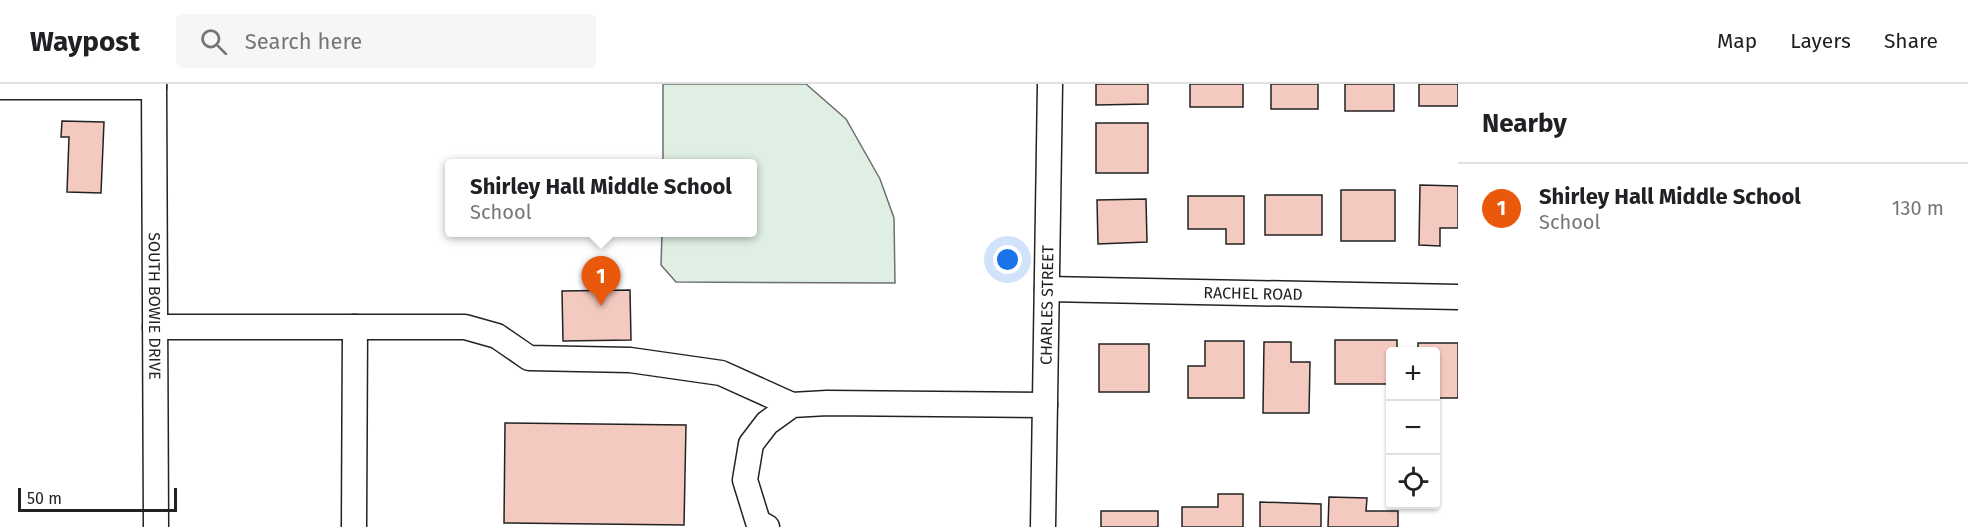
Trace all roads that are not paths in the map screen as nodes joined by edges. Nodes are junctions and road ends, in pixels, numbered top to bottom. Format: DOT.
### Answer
graph roads {
  1 [pos="1050,84"];
  2 [pos="154,86"];
  3 [pos="0,87"];
  4 [pos="1047,289"];
  5 [pos="1458,297"];
  6 [pos="155,327"];
  7 [pos="355,327"];
  8 [pos="792,405"];
  9 [pos="1045,405"];
  10 [pos="761,525"];
  11 [pos="156,527"];
  12 [pos="354,527"];
  13 [pos="1043,527"];
  1 -- 4 [label="street, CHARLES STREET"];
  2 -- 3 [label="street"];
  2 -- 6 [label="street, SOUTH BOWIE DRIVE"];
  4 -- 5 [label="street, RACHEL ROAD"];
  4 -- 9 [label="street, CHARLES STREET"];
  6 -- 7 [label="street"];
  6 -- 11 [label="street, SOUTH BOWIE DRIVE"];
  7 -- 8 [label="street"];
  7 -- 12 [label="street"];
  8 -- 9 [label="street"];
  8 -- 10 [label="street"];
  9 -- 13 [label="street, CHARLES STREET"];
}
